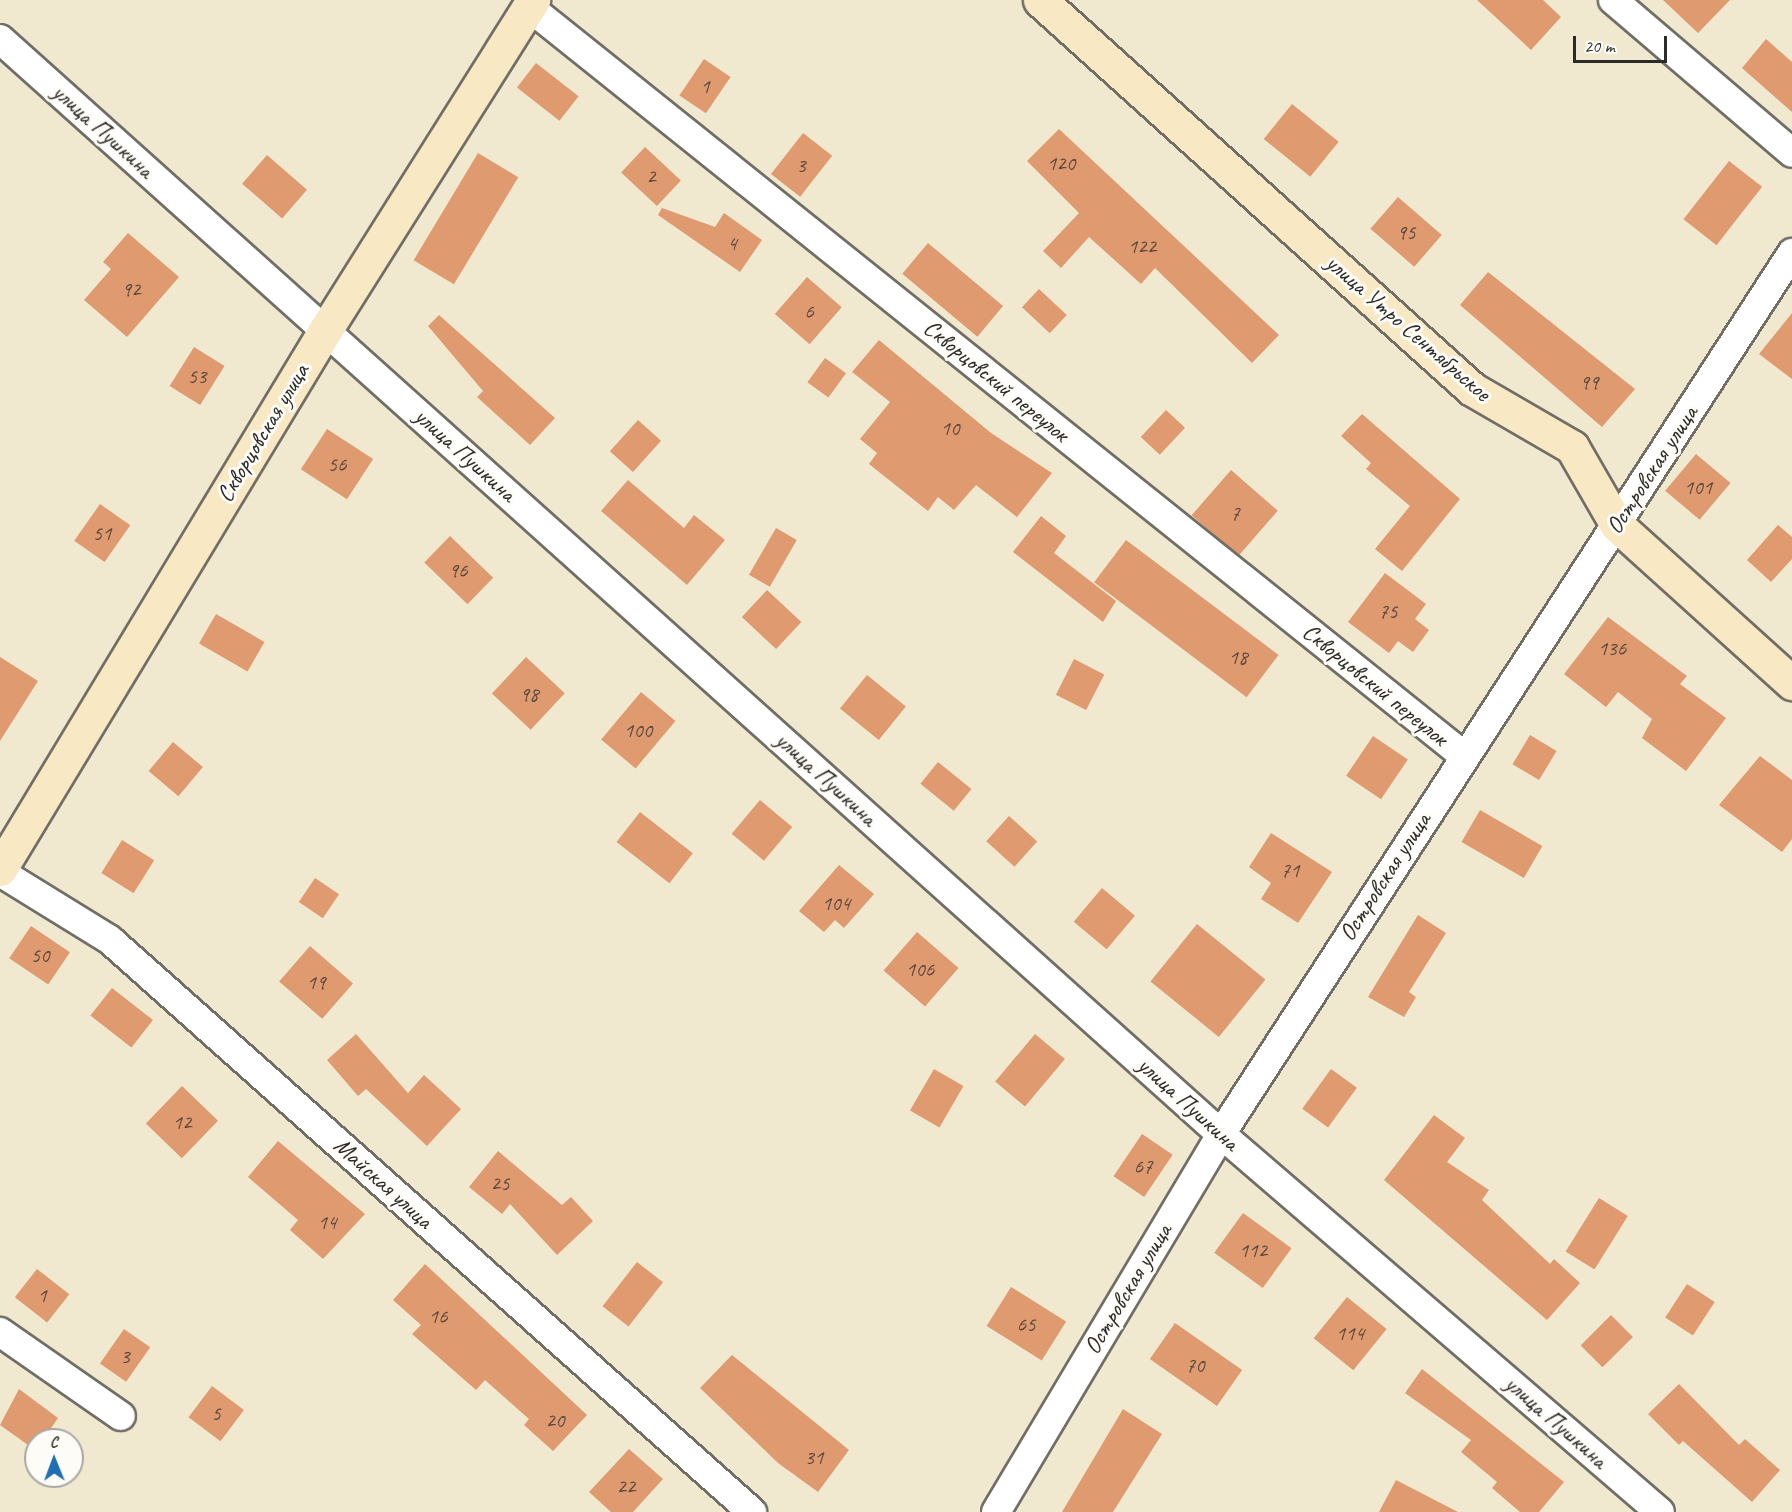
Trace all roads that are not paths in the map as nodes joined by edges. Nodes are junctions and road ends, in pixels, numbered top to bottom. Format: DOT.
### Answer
graph roads {
  1 [pos="1040,0"];
  2 [pos="1613,0"];
  3 [pos="531,3"];
  4 [pos="0,39"];
  5 [pos="1792,153"];
  6 [pos="1792,253"];
  7 [pos="326,329"];
  8 [pos="1617,525"];
  9 [pos="1792,682"];
  10 [pos="1463,755"];
  11 [pos="0,870"];
  12 [pos="1221,1134"];
  13 [pos="0,1332"];
  14 [pos="121,1416"];
  15 [pos="752,1512"];
  16 [pos="996,1512"];
  17 [pos="1660,1512"];
  1 -- 8 [label="street, улица Утро Сентябрьское"];
  2 -- 5 [label="street"];
  3 -- 7 [label="street, Скворцовская улица"];
  3 -- 10 [label="street, Скворцовский переулок"];
  4 -- 7 [label="street, улица Пушкина"];
  6 -- 8 [label="street, Островская улица"];
  7 -- 11 [label="street, Скворцовская улица"];
  7 -- 12 [label="street, улица Пушкина"];
  8 -- 9 [label="street, улица Утро Сентябрьское"];
  8 -- 10 [label="street, Островская улица"];
  10 -- 12 [label="street, Островская улица"];
  11 -- 15 [label="street, Майская улица"];
  12 -- 16 [label="street, Островская улица"];
  12 -- 17 [label="street, улица Пушкина"];
  13 -- 14 [label="street"];
}
